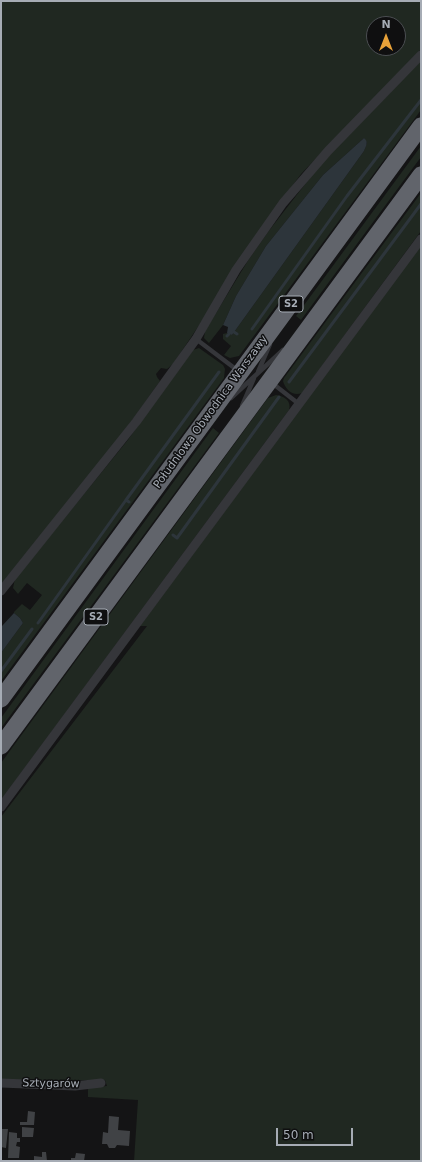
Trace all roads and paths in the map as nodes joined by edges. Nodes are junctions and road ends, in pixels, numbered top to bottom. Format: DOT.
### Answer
graph roads {
  1 [pos="421,54"];
  2 [pos="421,126"];
  3 [pos="421,175"];
  4 [pos="421,239"];
  5 [pos="196,339"];
  6 [pos="255,376"];
  7 [pos="227,402"];
  8 [pos="299,404"];
  9 [pos="221,407"];
  10 [pos="240,410"];
  11 [pos="236,417"];
  12 [pos="204,423"];
  13 [pos="226,439"];
  14 [pos="1,591"];
  15 [pos="1,699"];
  16 [pos="1,746"];
  17 [pos="1,807"];
  18 [pos="1,1083"];
  19 [pos="102,1083"];
  1 -- 5 [label="street"];
  2 -- 6 [label="highway, Południowa Obwodnica Warszawy / S2"];
  3 -- 6 [label="highway, Południowa Obwodnica Warszawy / S2"];
  4 -- 8 [label="street"];
  5 -- 6 [label="lane"];
  5 -- 14 [label="street"];
  6 -- 7 [label="lane"];
  6 -- 8 [label="lane"];
  6 -- 10 [label="lane"];
  6 -- 12 [label="highway, Południowa Obwodnica Warszawy / S2"];
  6 -- 13 [label="highway, Południowa Obwodnica Warszawy / S2"];
  8 -- 17 [label="street"];
  9 -- 12 [label="lane"];
  11 -- 13 [label="lane"];
  12 -- 15 [label="highway, Południowa Obwodnica Warszawy / S2"];
  13 -- 16 [label="highway, Południowa Obwodnica Warszawy / S2"];
  18 -- 19 [label="street, Sztygarów"];
}
